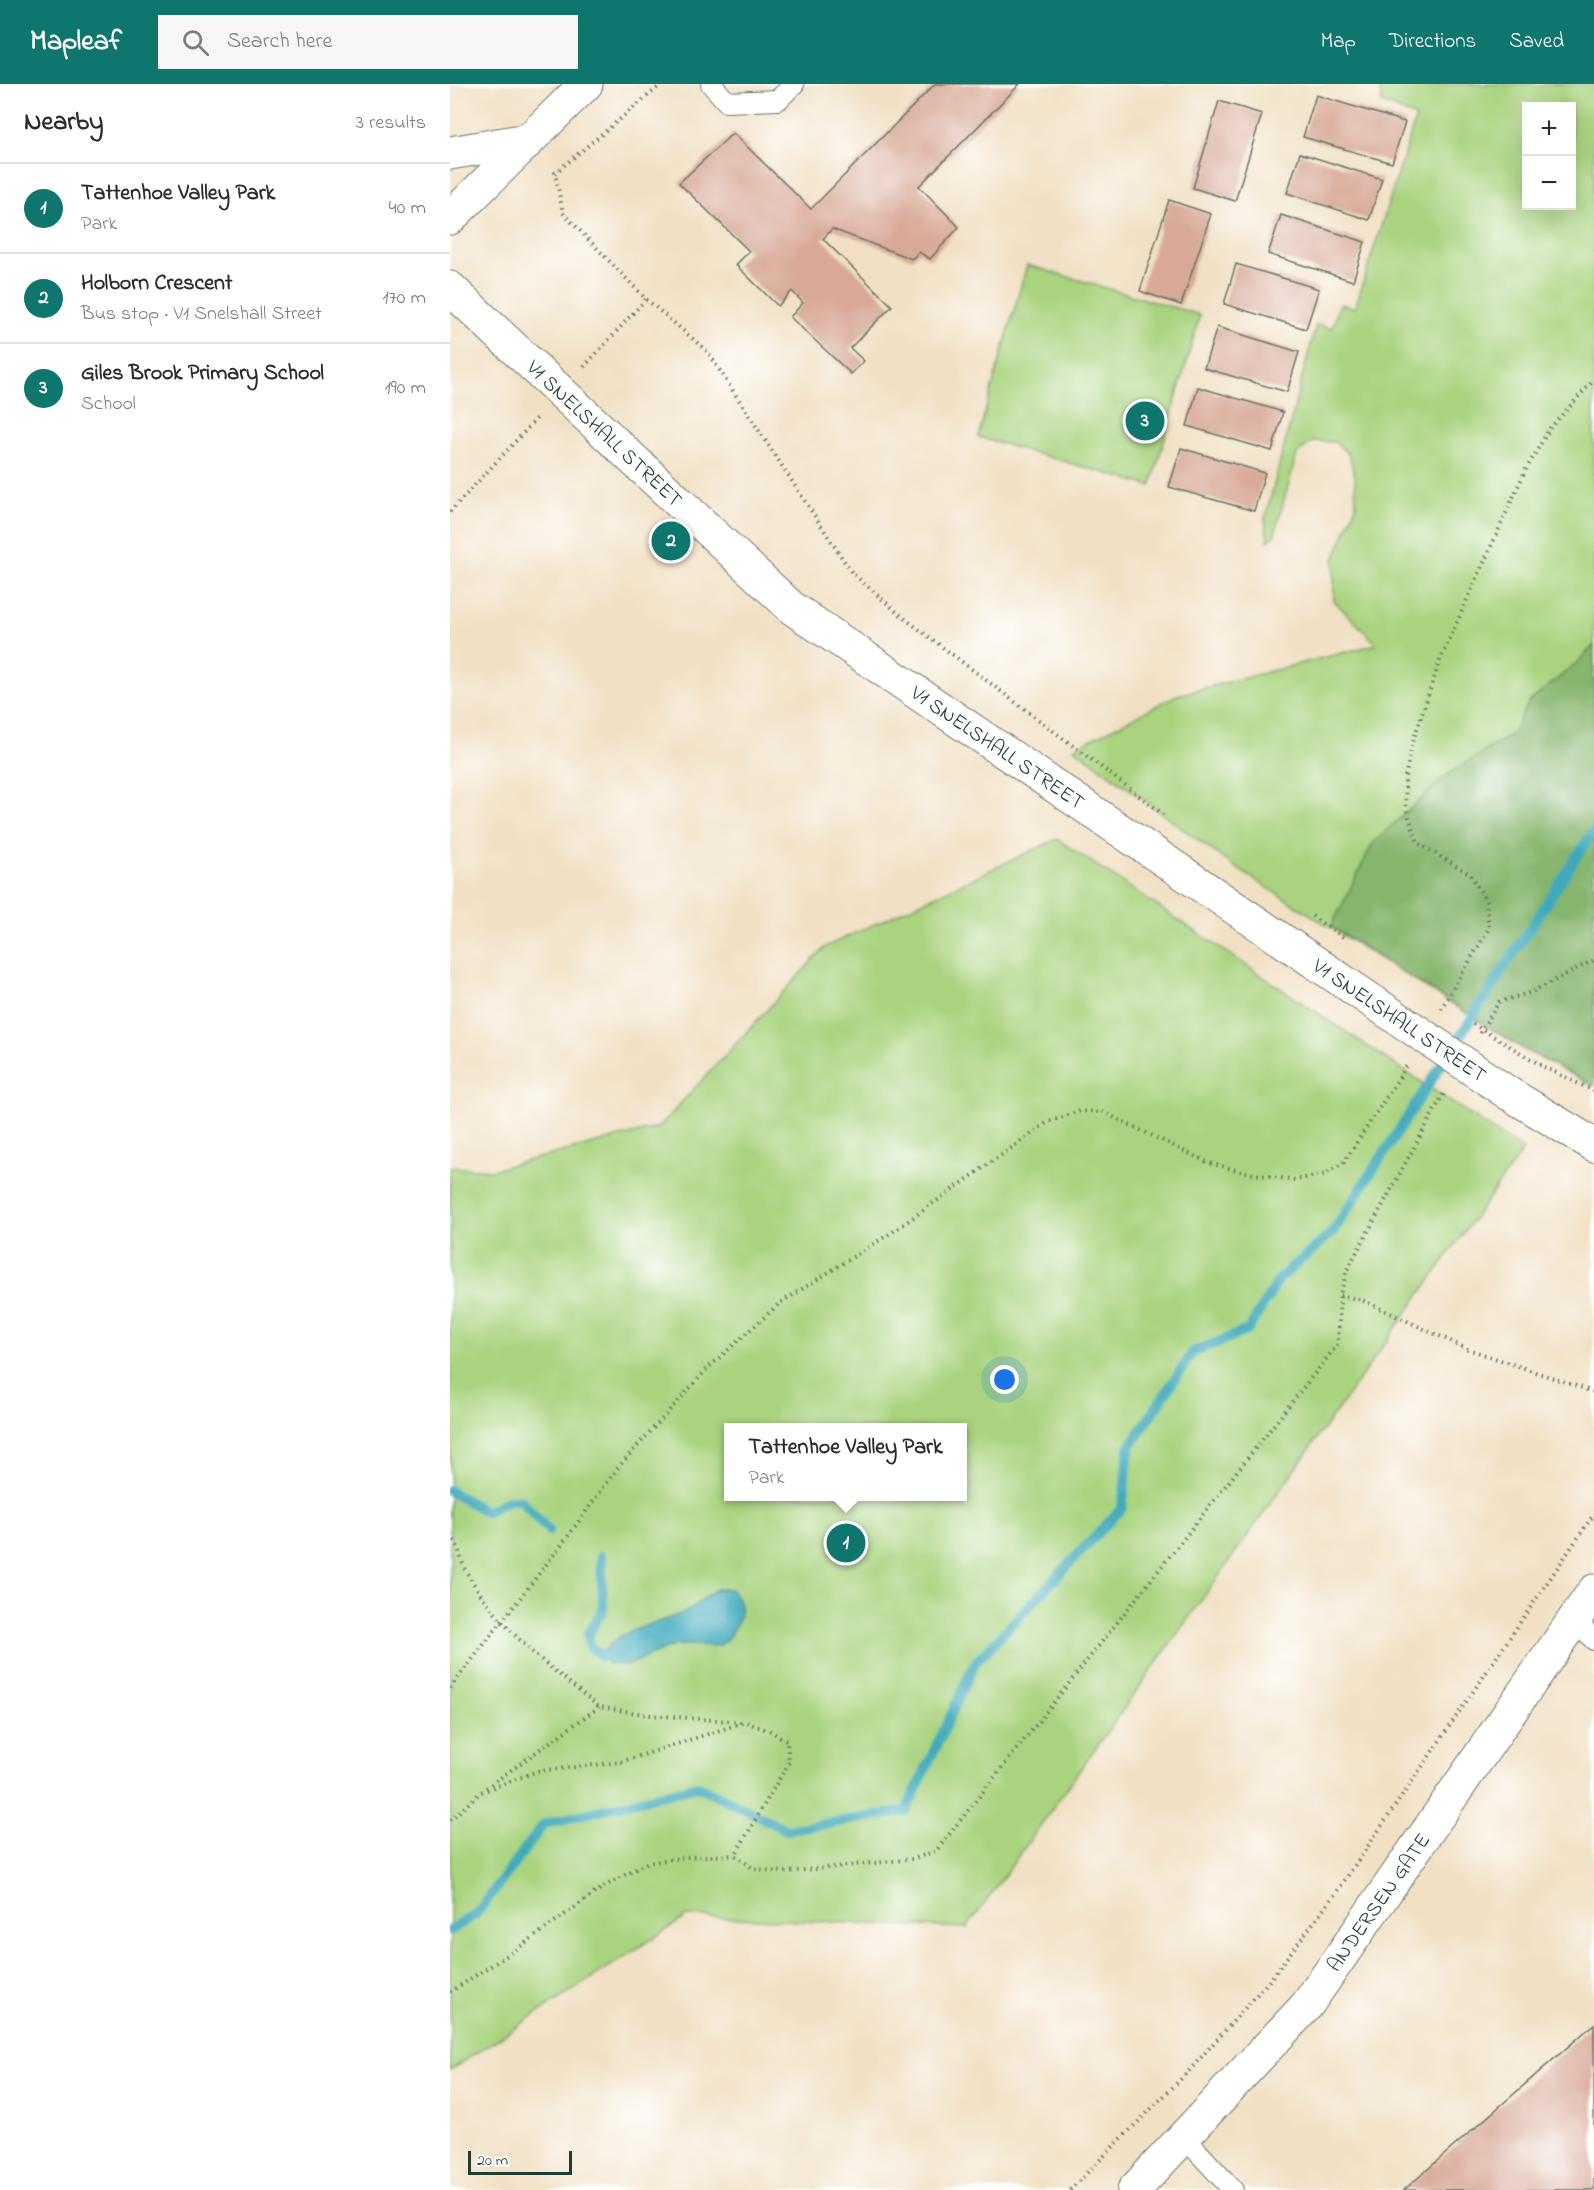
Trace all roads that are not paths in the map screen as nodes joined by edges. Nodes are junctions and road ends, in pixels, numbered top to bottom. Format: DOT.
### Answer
graph roads {
  1 [pos="586,84"];
  2 [pos="711,84"];
  3 [pos="794,84"];
  4 [pos="528,140"];
  5 [pos="450,153"];
  6 [pos="450,218"];
  7 [pos="450,288"];
  8 [pos="1594,1145"];
  9 [pos="1594,1591"];
  10 [pos="1584,1629"];
  11 [pos="1185,2138"];
  12 [pos="1134,2190"];
  13 [pos="1233,2190"];
  1 -- 4 [label="street"];
  2 -- 3 [label="lane"];
  4 -- 5 [label="street"];
  4 -- 6 [label="street"];
  7 -- 8 [label="street, V1 SNELSHALL STREET, bridge"];
  9 -- 10 [label="street, ANDERSEN GATE"];
  10 -- 11 [label="street, ANDERSEN GATE"];
  11 -- 12 [label="street, ANDERSEN GATE"];
  11 -- 13 [label="lane"];
}
